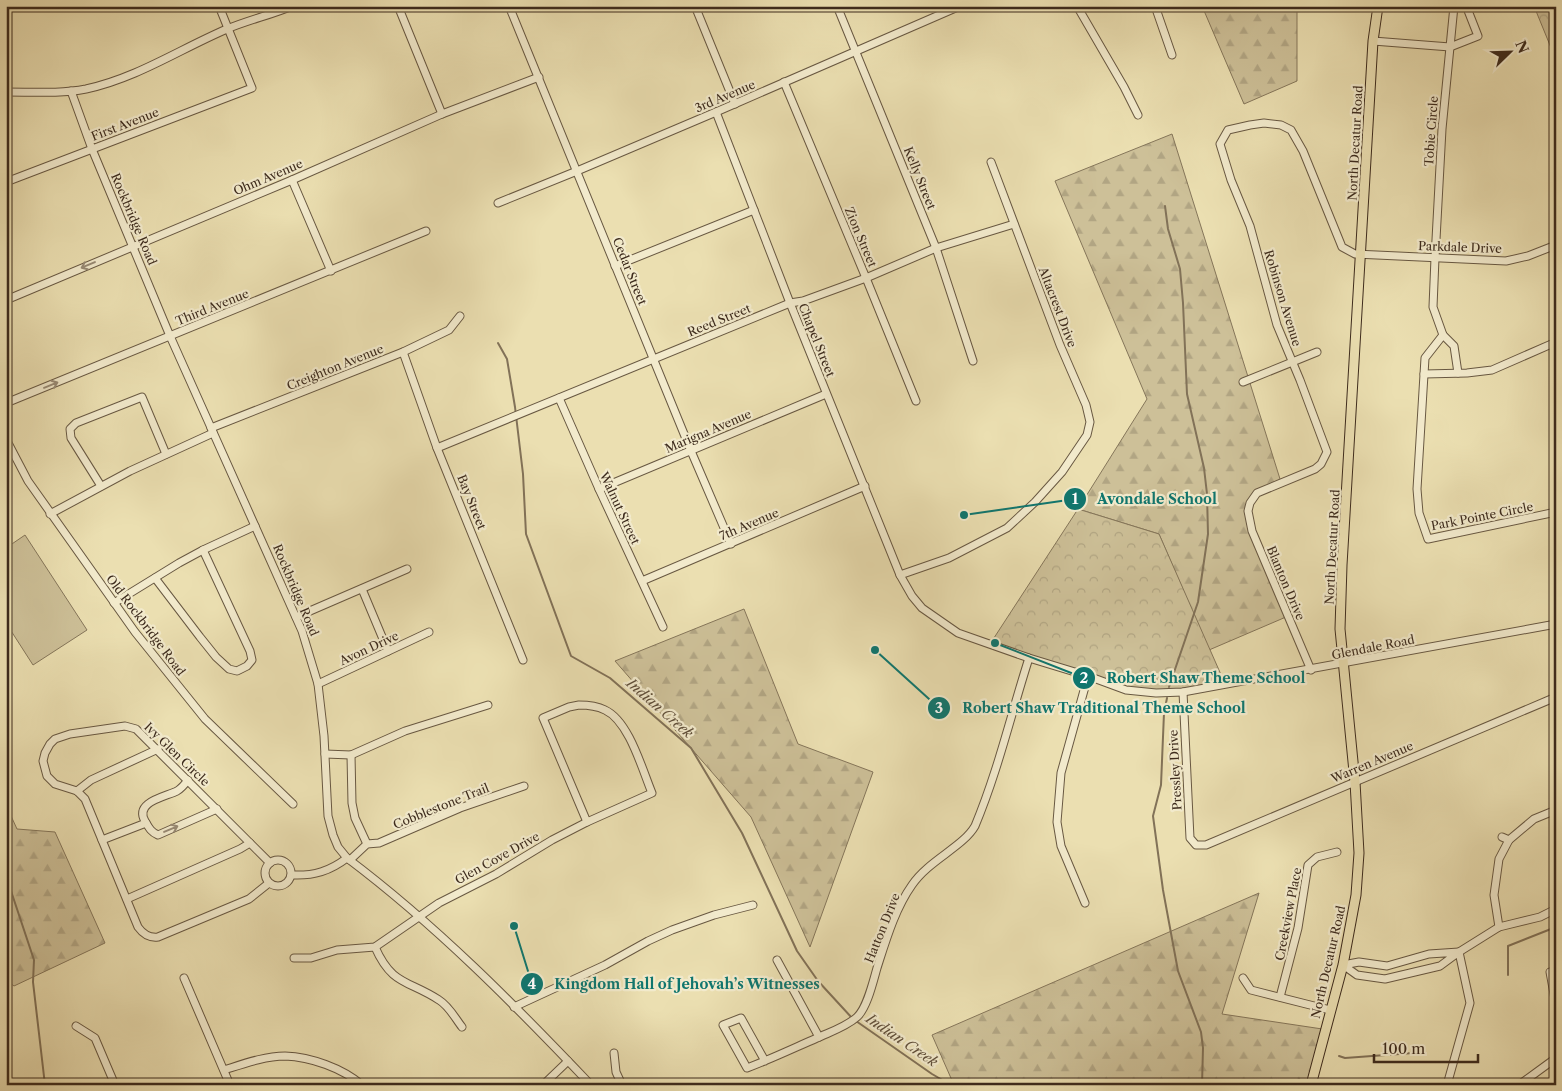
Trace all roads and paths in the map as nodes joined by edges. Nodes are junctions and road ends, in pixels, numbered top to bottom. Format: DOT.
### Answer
graph roads {
  1 [pos="219,6"];
  2 [pos="292,6"];
  3 [pos="398,6"];
  4 [pos="509,6"];
  5 [pos="695,6"];
  6 [pos="837,6"];
  7 [pos="960,6"];
  8 [pos="1077,6"];
  9 [pos="1156,6"];
  10 [pos="1378,6"];
  11 [pos="1454,6"];
  12 [pos="1465,6"];
  13 [pos="228,28"];
  14 [pos="1374,41"];
  15 [pos="1450,47"];
  16 [pos="856,51"];
  17 [pos="1172,55"];
  18 [pos="539,77"];
  19 [pos="784,82"];
  20 [pos="71,91"];
  21 [pos="6,92"];
  22 [pos="735,104"];
  23 [pos="716,112"];
  24 [pos="442,114"];
  25 [pos="1138,115"];
  26 [pos="92,149"];
  27 [pos="991,162"];
  28 [pos="577,171"];
  29 [pos="292,180"];
  30 [pos="6,182"];
  31 [pos="498,203"];
  32 [pos="754,210"];
  33 [pos="1014,224"];
  34 [pos="426,231"];
  35 [pos="1556,245"];
  36 [pos="133,246"];
  37 [pos="936,248"];
  38 [pos="1361,254"];
  39 [pos="1435,258"];
  40 [pos="615,266"];
  41 [pos="331,271"];
  42 [pos="866,278"];
  43 [pos="6,300"];
  44 [pos="790,304"];
  45 [pos="460,316"];
  46 [pos="1443,335"];
  47 [pos="170,336"];
  48 [pos="1556,342"];
  49 [pos="402,352"];
  50 [pos="1317,352"];
  51 [pos="654,358"];
  52 [pos="973,361"];
  53 [pos="1292,362"];
  54 [pos="1458,373"];
  55 [pos="1424,374"];
  56 [pos="1243,382"];
  57 [pos="826,394"];
  58 [pos="559,398"];
  59 [pos="916,401"];
  60 [pos="6,403"];
  61 [pos="212,430"];
  62 [pos="6,439"];
  63 [pos="438,448"];
  64 [pos="691,451"];
  65 [pos="166,454"];
  66 [pos="101,486"];
  67 [pos="865,486"];
  68 [pos="599,489"];
  69 [pos="1250,502"];
  70 [pos="1556,512"];
  71 [pos="50,514"];
  72 [pos="256,526"];
  73 [pos="731,544"];
  74 [pos="203,550"];
  75 [pos="407,569"];
  76 [pos="900,576"];
  77 [pos="155,578"];
  78 [pos="642,581"];
  79 [pos="362,588"];
  80 [pos="114,603"];
  81 [pos="296,617"];
  82 [pos="1556,624"];
  83 [pos="663,627"];
  84 [pos="430,632"];
  85 [pos="388,651"];
  86 [pos="1029,658"];
  87 [pos="523,660"];
  88 [pos="1343,664"];
  89 [pos="1311,670"];
  90 [pos="1088,676"];
  91 [pos="318,684"];
  92 [pos="1183,692"];
  93 [pos="1556,697"];
  94 [pos="488,705"];
  95 [pos="158,750"];
  96 [pos="325,754"];
  97 [pos="350,755"];
  98 [pos="188,780"];
  99 [pos="1356,782"];
  100 [pos="524,786"];
  101 [pos="77,791"];
  102 [pos="292,804"];
  103 [pos="217,809"];
  104 [pos="1556,810"];
  105 [pos="146,822"];
  106 [pos="587,822"];
  107 [pos="102,840"];
  108 [pos="250,843"];
  109 [pos="367,844"];
  110 [pos="1196,845"];
  111 [pos="1337,852"];
  112 [pos="349,859"];
  113 [pos="270,863"];
  114 [pos="292,875"];
  115 [pos="269,883"];
  116 [pos="127,899"];
  117 [pos="1085,903"];
  118 [pos="753,906"];
  119 [pos="1556,909"];
  120 [pos="420,917"];
  121 [pos="1499,927"];
  122 [pos="375,947"];
  123 [pos="1459,952"];
  124 [pos="294,958"];
  125 [pos="778,960"];
  126 [pos="1343,965"];
  127 [pos="1383,965"];
  128 [pos="1550,972"];
  129 [pos="184,978"];
  130 [pos="1243,978"];
  131 [pos="1382,978"];
  132 [pos="1280,997"];
  133 [pos="1556,1005"];
  134 [pos="514,1007"];
  135 [pos="1330,1010"];
  136 [pos="76,1026"];
  137 [pos="462,1027"];
  138 [pos="819,1037"];
  139 [pos="614,1053"];
  140 [pos="1556,1058"];
  141 [pos="568,1061"];
  142 [pos="765,1061"];
  143 [pos="224,1070"];
  144 [pos="115,1085"];
  145 [pos="230,1085"];
  146 [pos="362,1085"];
  147 [pos="543,1085"];
  148 [pos="590,1085"];
  149 [pos="622,1085"];
  150 [pos="1311,1085"];
  151 [pos="1447,1085"];
  152 [pos="1519,1085"];
  1 -- 13 [label="street"];
  2 -- 13 [label="street"];
  3 -- 24 [label="street"];
  4 -- 18 [label="street, Cedar Street"];
  5 -- 22 [label="street"];
  6 -- 16 [label="street, Kelly Street"];
  7 -- 16 [label="street, 3rd Avenue"];
  8 -- 25 [label="street"];
  9 -- 17 [label="street"];
  10 -- 14 [label="main road, North Decatur Road"];
  11 -- 15 [label="street, Tobie Circle"];
  12 -- 15 [label="street"];
  13 -- 20 [label="street"];
  13 -- 26 [label="street, First Avenue"];
  14 -- 15 [label="street"];
  14 -- 38 [label="main road, North Decatur Road"];
  15 -- 39 [label="street, Tobie Circle"];
  16 -- 19 [label="street, 3rd Avenue"];
  16 -- 37 [label="street, Kelly Street"];
  18 -- 24 [label="street, Ohm Avenue"];
  18 -- 28 [label="street, Cedar Street"];
  19 -- 22 [label="street, 3rd Avenue"];
  19 -- 42 [label="street, Zion Street"];
  20 -- 21 [label="street"];
  20 -- 26 [label="street, Rockbridge Road"];
  22 -- 23 [label="street, 3rd Avenue"];
  23 -- 28 [label="street, 3rd Avenue"];
  23 -- 32 [label="street, Chapel Street"];
  24 -- 29 [label="street, Ohm Avenue"];
  26 -- 30 [label="street, First Avenue"];
  26 -- 36 [label="street, Rockbridge Road"];
  27 -- 33 [label="street, Altacrest Drive"];
  28 -- 31 [label="street, 3rd Avenue"];
  28 -- 40 [label="street, Cedar Street"];
  29 -- 36 [label="street, Ohm Avenue"];
  29 -- 41 [label="street"];
  32 -- 40 [label="street"];
  32 -- 44 [label="street, Chapel Street"];
  33 -- 37 [label="street, Reed Street"];
  33 -- 76 [label="street, Altacrest Drive"];
  34 -- 41 [label="street, Third Avenue"];
  35 -- 39 [label="street, Parkdale Drive"];
  36 -- 43 [label="street, Ohm Avenue, one-way"];
  36 -- 47 [label="street, Rockbridge Road"];
  37 -- 42 [label="street, Reed Street"];
  37 -- 52 [label="street, Kelly Street"];
  38 -- 39 [label="street, Parkdale Drive"];
  38 -- 53 [label="street, Robinson Avenue"];
  38 -- 88 [label="main road, North Decatur Road"];
  39 -- 46 [label="street"];
  40 -- 51 [label="street, Cedar Street"];
  41 -- 47 [label="street, Third Avenue"];
  42 -- 44 [label="street, Reed Street"];
  42 -- 59 [label="street, Zion Street"];
  44 -- 51 [label="street, Reed Street"];
  44 -- 57 [label="street, Chapel Street"];
  45 -- 49 [label="street, Creighton Avenue"];
  46 -- 54 [label="street"];
  46 -- 55 [label="street, Park Pointe Circle"];
  60 -- 47 [label="street, Third Avenue, one-way"];
  47 -- 61 [label="street, Rockbridge Road"];
  48 -- 54 [label="street"];
  49 -- 61 [label="street, Creighton Avenue"];
  49 -- 63 [label="street, Bay Street"];
  50 -- 53 [label="street"];
  51 -- 58 [label="street, Reed Street"];
  51 -- 64 [label="street, Cedar Street"];
  53 -- 56 [label="street"];
  53 -- 69 [label="street, Robinson Avenue"];
  54 -- 55 [label="street"];
  55 -- 70 [label="street, Park Pointe Circle"];
  57 -- 64 [label="street, Marigna Avenue"];
  57 -- 67 [label="street, Chapel Street"];
  58 -- 63 [label="street, Reed Street"];
  58 -- 68 [label="street, Walnut Street"];
  61 -- 65 [label="street, Creighton Avenue"];
  61 -- 72 [label="street, Rockbridge Road"];
  62 -- 71 [label="street, Old Rockbridge Road"];
  63 -- 87 [label="street, Bay Street"];
  64 -- 68 [label="street, Marigna Avenue"];
  64 -- 73 [label="street, Cedar Street"];
  65 -- 66 [label="street, Creighton Avenue"];
  65 -- 66 [label="street"];
  66 -- 71 [label="street, Creighton Avenue"];
  67 -- 73 [label="street, 7th Avenue"];
  67 -- 76 [label="street, Chapel Street"];
  68 -- 78 [label="street, Walnut Street"];
  69 -- 89 [label="street, Blanton Drive"];
  71 -- 80 [label="street, Old Rockbridge Road"];
  72 -- 74 [label="street"];
  72 -- 81 [label="street, Rockbridge Road"];
  73 -- 78 [label="street, 7th Avenue"];
  74 -- 77 [label="street"];
  74 -- 77 [label="street"];
  75 -- 79 [label="street"];
  76 -- 86 [label="street, Glendale Road"];
  77 -- 80 [label="street"];
  78 -- 83 [label="street, Walnut Street"];
  79 -- 81 [label="street"];
  79 -- 85 [label="street"];
  80 -- 102 [label="street, Old Rockbridge Road"];
  81 -- 91 [label="street, Rockbridge Road"];
  82 -- 88 [label="street, Glendale Road"];
  84 -- 85 [label="street, Avon Drive"];
  85 -- 91 [label="street, Avon Drive"];
  86 -- 90 [label="street, Glendale Road"];
  86 -- 138 [label="street, Hatton Drive"];
  88 -- 89 [label="street, Glendale Road"];
  88 -- 99 [label="main road, North Decatur Road"];
  89 -- 92 [label="street, Glendale Road"];
  90 -- 92 [label="street, Glendale Road"];
  90 -- 117 [label="street"];
  91 -- 96 [label="street, Rockbridge Road"];
  92 -- 110 [label="street, Pressley Drive"];
  93 -- 99 [label="street, Warren Avenue"];
  94 -- 97 [label="street"];
  95 -- 98 [label="street, Ivy Glen Circle"];
  95 -- 101 [label="street"];
  95 -- 101 [label="street, Ivy Glen Circle"];
  96 -- 97 [label="street"];
  96 -- 112 [label="street, Rockbridge Road"];
  97 -- 109 [label="street"];
  98 -- 103 [label="street, Ivy Glen Circle"];
  98 -- 105 [label="street"];
  99 -- 110 [label="street, Warren Avenue"];
  99 -- 126 [label="main road, North Decatur Road"];
  100 -- 109 [label="street, Cobblestone Trail"];
  101 -- 107 [label="street"];
  105 -- 103 [label="street, one-way"];
  103 -- 108 [label="street, Ivy Glen Circle"];
  104 -- 121 [label="street"];
  105 -- 107 [label="street"];
  106 -- 106 [label="street, Glen Cove Drive"];
  106 -- 120 [label="street, Glen Cove Drive"];
  107 -- 116 [label="street"];
  108 -- 113 [label="street, Ivy Glen Circle"];
  108 -- 116 [label="street"];
  109 -- 112 [label="street, Cobblestone Trail"];
  111 -- 132 [label="street, Creekview Place"];
  112 -- 114 [label="street"];
  112 -- 120 [label="street, Rockbridge Road"];
  113 -- 114 [label="street"];
  113 -- 115 [label="street"];
  114 -- 115 [label="street"];
  115 -- 116 [label="street"];
  118 -- 134 [label="street"];
  119 -- 121 [label="street"];
  120 -- 122 [label="street, Glen Cove Drive"];
  120 -- 134 [label="street, Rockbridge Road"];
  121 -- 123 [label="street"];
  122 -- 124 [label="street"];
  122 -- 137 [label="street"];
  123 -- 127 [label="street"];
  123 -- 131 [label="street"];
  123 -- 151 [label="street"];
  125 -- 138 [label="street"];
  126 -- 127 [label="street"];
  126 -- 131 [label="street"];
  126 -- 135 [label="main road, North Decatur Road"];
  127 -- 131 [label="street"];
  128 -- 133 [label="street"];
  129 -- 143 [label="street"];
  130 -- 132 [label="street"];
  132 -- 135 [label="street"];
  134 -- 141 [label="street, Rockbridge Road"];
  135 -- 150 [label="main road, North Decatur Road"];
  136 -- 144 [label="street"];
  138 -- 142 [label="street, Hatton Drive"];
  139 -- 149 [label="street"];
  140 -- 152 [label="street"];
  141 -- 147 [label="street"];
  141 -- 148 [label="street, Rockbridge Road"];
  142 -- 142 [label="street, Hatton Drive"];
  143 -- 145 [label="street"];
  143 -- 146 [label="street"];
}
